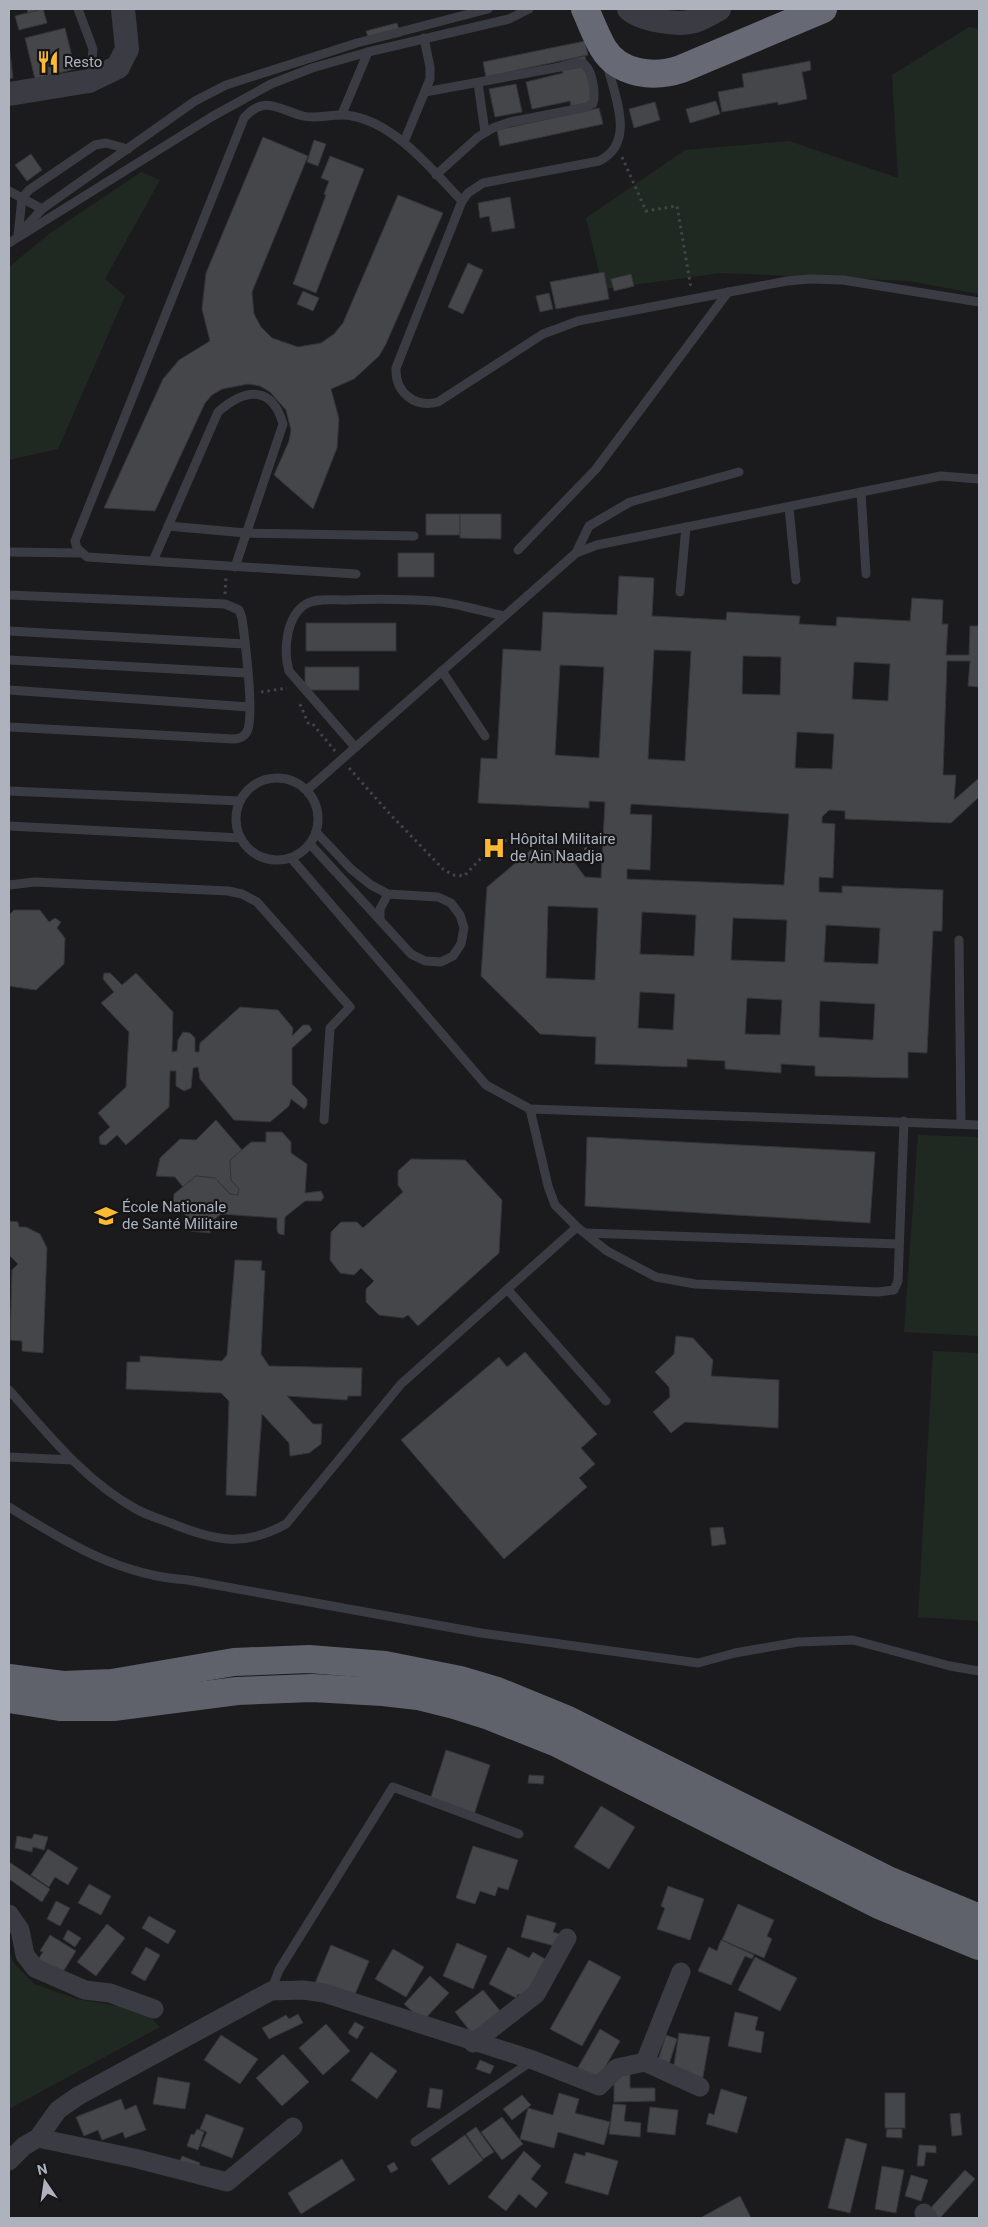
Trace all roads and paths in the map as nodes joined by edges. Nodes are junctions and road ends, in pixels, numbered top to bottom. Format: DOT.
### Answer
graph roads {
  1 [pos="78,9"];
  2 [pos="123,9"];
  3 [pos="488,9"];
  4 [pos="529,9"];
  5 [pos="585,9"];
  6 [pos="629,9"];
  7 [pos="719,9"];
  8 [pos="823,9"];
  9 [pos="424,38"];
  10 [pos="604,50"];
  11 [pos="368,52"];
  12 [pos="89,82"];
  13 [pos="478,83"];
  14 [pos="425,92"];
  15 [pos="9,94"];
  16 [pos="342,114"];
  17 [pos="485,132"];
  18 [pos="404,142"];
  19 [pos="617,146"];
  20 [pos="128,150"];
  21 [pos="436,175"];
  22 [pos="9,191"];
  23 [pos="22,198"];
  24 [pos="462,201"];
  25 [pos="42,208"];
  26 [pos="18,236"];
  27 [pos="9,243"];
  28 [pos="728,292"];
  29 [pos="693,298"];
  30 [pos="979,302"];
  31 [pos="739,472"];
  32 [pos="979,480"];
  33 [pos="861,492"];
  34 [pos="789,507"];
  35 [pos="168,526"];
  36 [pos="686,527"];
  37 [pos="246,533"];
  38 [pos="414,536"];
  39 [pos="518,550"];
  40 [pos="9,552"];
  41 [pos="81,553"];
  42 [pos="576,553"];
  43 [pos="152,561"];
  44 [pos="230,566"];
  45 [pos="356,574"];
  46 [pos="866,574"];
  47 [pos="796,580"];
  48 [pos="680,592"];
  49 [pos="9,595"];
  50 [pos="225,604"];
  51 [pos="504,616"];
  52 [pos="9,631"];
  53 [pos="245,644"];
  54 [pos="9,660"];
  55 [pos="442,671"];
  56 [pos="247,673"];
  57 [pos="292,687"];
  58 [pos="9,690"];
  59 [pos="248,693"];
  60 [pos="296,696"];
  61 [pos="249,707"];
  62 [pos="9,727"];
  63 [pos="485,736"];
  64 [pos="355,747"];
  65 [pos="341,759"];
  66 [pos="307,790"];
  67 [pos="9,791"];
  68 [pos="240,801"];
  69 [pos="9,826"];
  70 [pos="316,832"];
  71 [pos="241,838"];
  72 [pos="310,844"];
  73 [pos="588,851"];
  74 [pos="291,858"];
  75 [pos="9,885"];
  76 [pos="388,894"];
  77 [pos="380,920"];
  78 [pos="959,940"];
  79 [pos="530,1109"];
  80 [pos="324,1120"];
  81 [pos="904,1121"];
  82 [pos="961,1124"];
  83 [pos="979,1125"];
  84 [pos="576,1227"];
  85 [pos="586,1233"];
  86 [pos="899,1244"];
  87 [pos="508,1290"];
  88 [pos="9,1390"];
  89 [pos="606,1401"];
  90 [pos="9,1457"];
  91 [pos="72,1460"];
  92 [pos="9,1507"];
  93 [pos="979,1671"];
  94 [pos="9,1678"];
  95 [pos="9,1699"];
  96 [pos="519,1834"];
  97 [pos="9,1914"];
  98 [pos="979,1918"];
  99 [pos="567,1938"];
  100 [pos="979,1946"];
  101 [pos="681,1972"];
  102 [pos="271,1991"];
  103 [pos="154,2009"];
  104 [pos="473,2043"];
  105 [pos="533,2060"];
  106 [pos="645,2062"];
  107 [pos="700,2087"];
  108 [pos="293,2127"];
  109 [pos="38,2138"];
  110 [pos="415,2142"];
  111 [pos="9,2160"];
  1 -- 12 [label="lane"];
  2 -- 12 [label="street"];
  3 -- 20 [label="lane"];
  4 -- 9 [label="lane"];
  5 -- 10 [label="highway"];
  6 -- 7 [label="street"];
  8 -- 10 [label="highway"];
  9 -- 11 [label="lane"];
  9 -- 14 [label="lane"];
  10 -- 19 [label="lane"];
  11 -- 16 [label="lane"];
  11 -- 26 [label="lane"];
  12 -- 15 [label="street"];
  13 -- 14 [label="lane"];
  13 -- 17 [label="lane"];
  13 -- 17 [label="lane"];
  14 -- 18 [label="lane"];
  16 -- 18 [label="lane"];
  16 -- 41 [label="lane"];
  17 -- 21 [label="lane"];
  18 -- 21 [label="lane"];
  19 -- 24 [label="lane"];
  19 -- 29 [label="path"];
  20 -- 23 [label="lane"];
  20 -- 25 [label="lane"];
  21 -- 24 [label="lane"];
  22 -- 23 [label="lane"];
  23 -- 25 [label="lane"];
  23 -- 26 [label="lane"];
  24 -- 29 [label="lane"];
  25 -- 26 [label="lane"];
  26 -- 27 [label="lane"];
  28 -- 29 [label="lane"];
  28 -- 30 [label="lane"];
  28 -- 39 [label="lane"];
  31 -- 42 [label="lane"];
  32 -- 33 [label="lane"];
  33 -- 34 [label="lane"];
  33 -- 46 [label="lane"];
  34 -- 36 [label="lane"];
  34 -- 47 [label="lane"];
  35 -- 37 [label="lane"];
  35 -- 37 [label="lane"];
  35 -- 43 [label="lane"];
  36 -- 42 [label="lane"];
  36 -- 48 [label="lane"];
  37 -- 38 [label="lane"];
  37 -- 44 [label="lane"];
  40 -- 41 [label="lane"];
  41 -- 43 [label="lane"];
  42 -- 51 [label="lane"];
  43 -- 44 [label="lane"];
  44 -- 45 [label="lane"];
  44 -- 50 [label="path"];
  49 -- 50 [label="lane"];
  50 -- 53 [label="lane"];
  51 -- 55 [label="lane"];
  51 -- 64 [label="lane"];
  52 -- 53 [label="lane"];
  53 -- 56 [label="lane"];
  54 -- 56 [label="lane"];
  55 -- 63 [label="lane"];
  55 -- 64 [label="lane"];
  56 -- 59 [label="lane"];
  57 -- 59 [label="path"];
  58 -- 61 [label="lane"];
  59 -- 61 [label="lane"];
  60 -- 65 [label="path"];
  61 -- 62 [label="lane"];
  64 -- 65 [label="lane"];
  65 -- 66 [label="lane"];
  65 -- 73 [label="path"];
  66 -- 68 [label="lane"];
  66 -- 70 [label="lane"];
  67 -- 68 [label="lane"];
  68 -- 71 [label="lane"];
  69 -- 71 [label="lane"];
  70 -- 72 [label="lane"];
  70 -- 76 [label="lane"];
  71 -- 74 [label="lane"];
  72 -- 74 [label="lane"];
  72 -- 77 [label="lane"];
  74 -- 79 [label="lane"];
  75 -- 80 [label="lane"];
  76 -- 77 [label="lane"];
  76 -- 77 [label="lane"];
  78 -- 82 [label="lane"];
  79 -- 81 [label="lane"];
  79 -- 84 [label="lane"];
  81 -- 82 [label="lane"];
  81 -- 86 [label="lane"];
  82 -- 83 [label="lane"];
  84 -- 85 [label="lane"];
  84 -- 87 [label="lane"];
  85 -- 86 [label="lane"];
  85 -- 86 [label="lane"];
  87 -- 89 [label="lane"];
  87 -- 91 [label="lane"];
  88 -- 91 [label="lane"];
  90 -- 91 [label="lane"];
  92 -- 93 [label="lane"];
  94 -- 98 [label="highway"];
  95 -- 100 [label="highway"];
  96 -- 102 [label="lane"];
  97 -- 103 [label="street"];
  99 -- 104 [label="street"];
  101 -- 106 [label="street"];
  102 -- 104 [label="street"];
  102 -- 109 [label="street"];
  104 -- 105 [label="street"];
  105 -- 106 [label="street"];
  105 -- 110 [label="lane"];
  106 -- 107 [label="street"];
  108 -- 109 [label="street"];
  109 -- 111 [label="street"];
}
